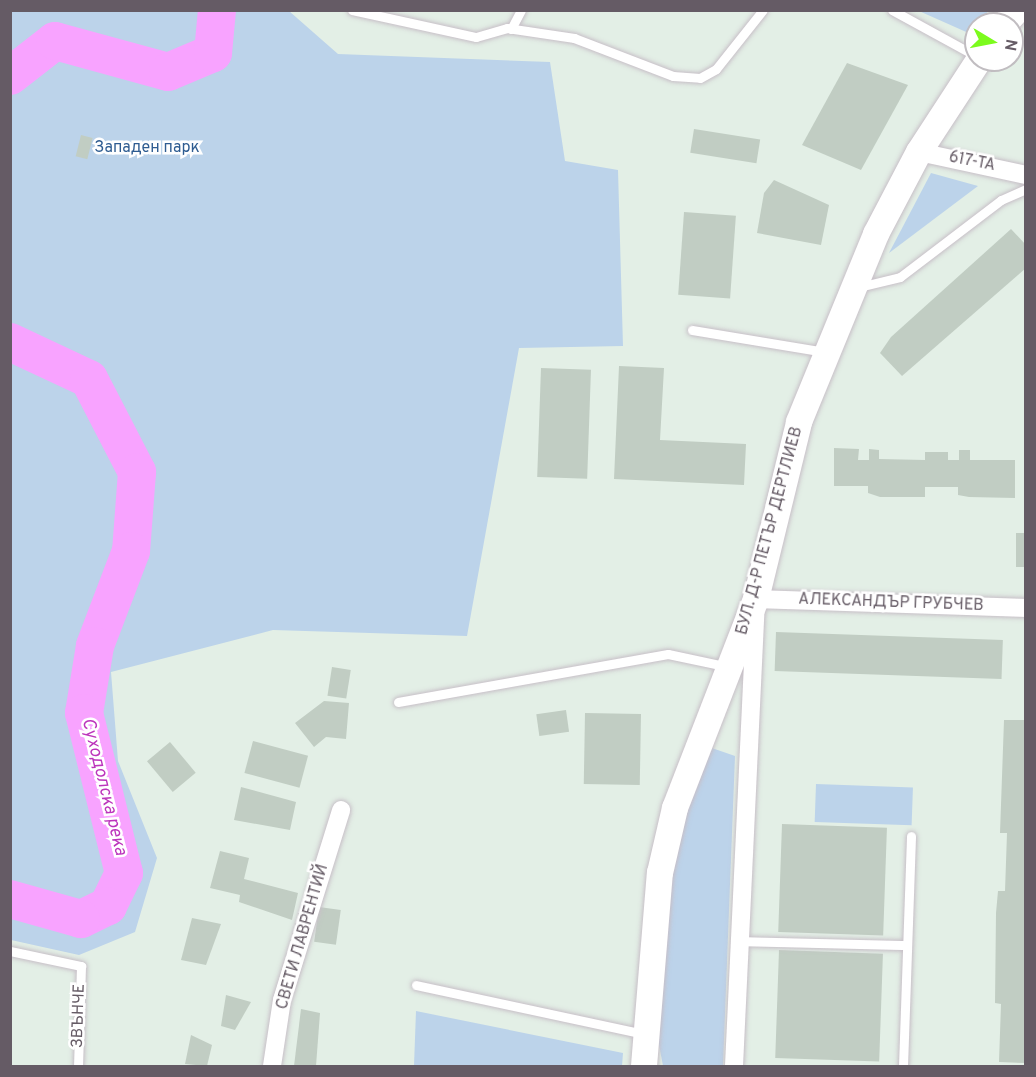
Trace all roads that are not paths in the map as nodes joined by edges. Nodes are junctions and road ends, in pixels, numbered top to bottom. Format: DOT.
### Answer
graph roads {
  1 [pos="352,10"];
  2 [pos="521,10"];
  3 [pos="763,10"];
  4 [pos="892,10"];
  5 [pos="511,29"];
  6 [pos="964,49"];
  7 [pos="971,72"];
  8 [pos="919,152"];
  9 [pos="1026,175"];
  10 [pos="1026,189"];
  11 [pos="851,289"];
  12 [pos="692,330"];
  13 [pos="825,351"];
  14 [pos="756,599"];
  15 [pos="1026,608"];
  16 [pos="731,667"];
  17 [pos="398,702"];
  18 [pos="341,810"];
  19 [pos="911,836"];
  20 [pos="739,941"];
  21 [pos="908,945"];
  22 [pos="10,951"];
  23 [pos="416,985"];
  24 [pos="646,1035"];
  25 [pos="78,1066"];
  26 [pos="272,1066"];
  27 [pos="645,1066"];
  28 [pos="734,1066"];
  29 [pos="903,1066"];
  1 -- 5 [label="lane"];
  2 -- 5 [label="lane"];
  3 -- 5 [label="lane"];
  4 -- 6 [label="lane"];
  7 -- 8 [label="main road, БУЛ. Д-Р ПЕТЪР ДЕРТЛИЕВ"];
  8 -- 9 [label="street, 617-ТА"];
  8 -- 11 [label="main road, БУЛ. Д-Р ПЕТЪР ДЕРТЛИЕВ"];
  10 -- 11 [label="lane"];
  11 -- 13 [label="main road, БУЛ. Д-Р ПЕТЪР ДЕРТЛИЕВ"];
  12 -- 13 [label="lane"];
  13 -- 14 [label="main road, БУЛ. Д-Р ПЕТЪР ДЕРТЛИЕВ"];
  14 -- 15 [label="street, АЛЕКСАНДЪР ГРУБЧЕВ"];
  14 -- 16 [label="main road, БУЛ. Д-Р ПЕТЪР ДЕРТЛИЕВ"];
  14 -- 20 [label="street"];
  16 -- 17 [label="lane"];
  16 -- 24 [label="main road, БУЛ. Д-Р ПЕТЪР ДЕРТЛИЕВ"];
  18 -- 26 [label="street, СВЕТИ ЛАВРЕНТИЙ"];
  19 -- 21 [label="lane"];
  20 -- 21 [label="lane"];
  20 -- 28 [label="street"];
  21 -- 29 [label="lane"];
  22 -- 25 [label="lane, ЗВЪНЧЕ"];
  23 -- 24 [label="lane"];
  24 -- 27 [label="main road, БУЛ. Д-Р ПЕТЪР ДЕРТЛИЕВ"];
}
